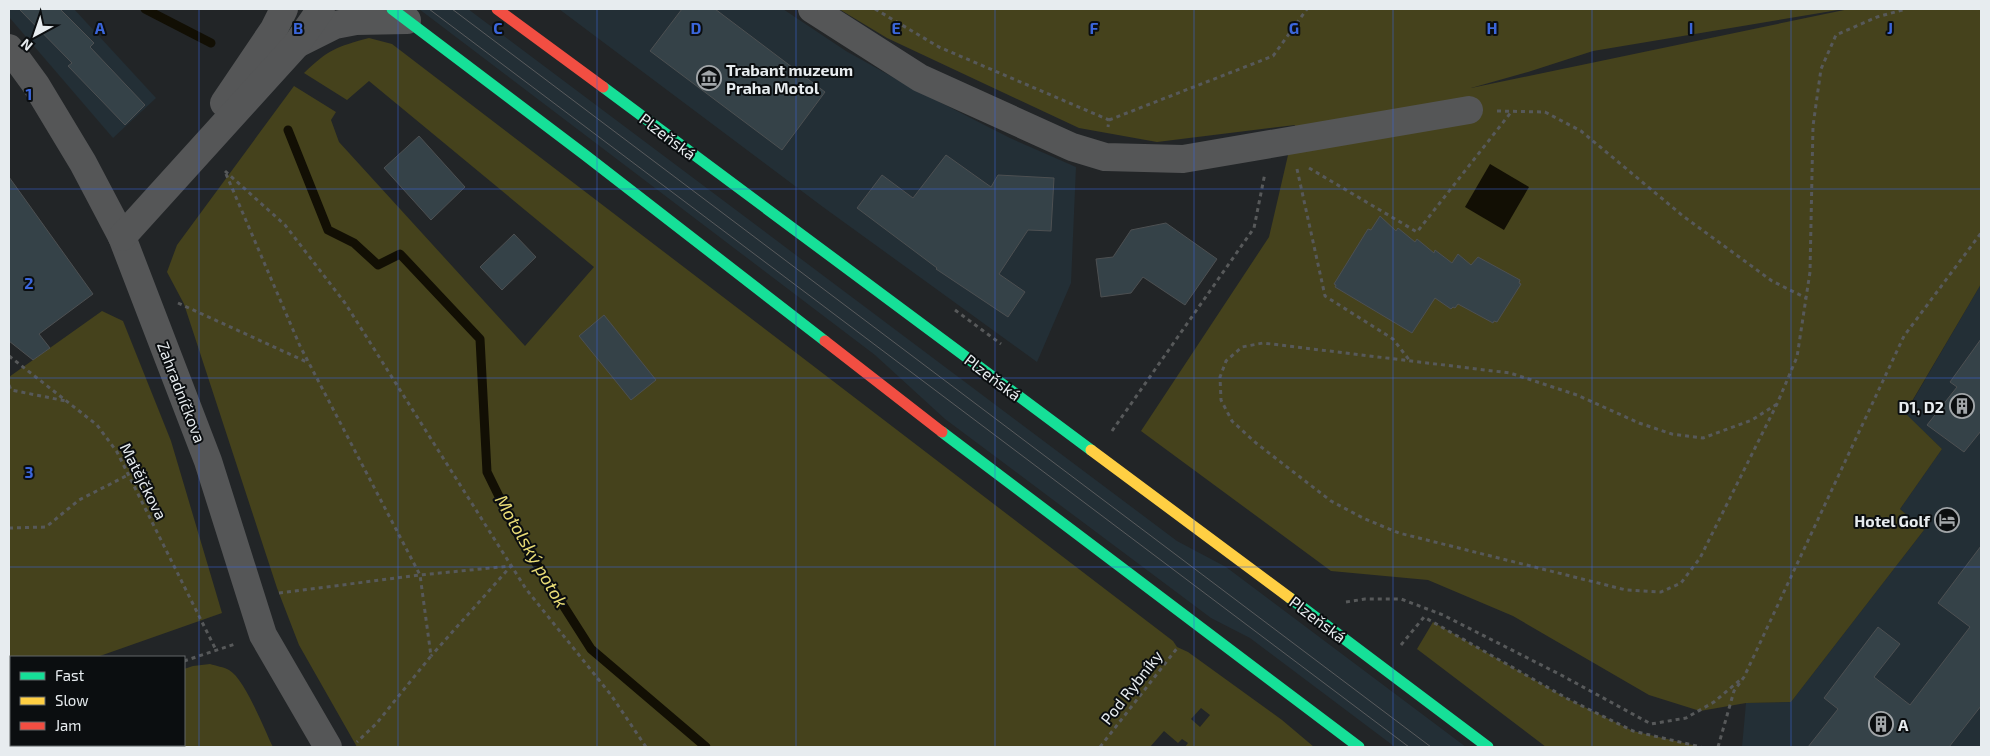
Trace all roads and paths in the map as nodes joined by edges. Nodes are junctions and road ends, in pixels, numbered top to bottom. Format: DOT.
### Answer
graph roads {
  1 [pos="322,9"];
  2 [pos="497,9"];
  3 [pos="812,9"];
  4 [pos="875,9"];
  5 [pos="1307,9"];
  6 [pos="1906,9"];
  7 [pos="399,15"];
  8 [pos="283,23"];
  9 [pos="9,48"];
  10 [pos="1469,110"];
  11 [pos="1512,111"];
  12 [pos="1109,120"];
  13 [pos="1266,145"];
  14 [pos="1105,157"];
  15 [pos="1295,160"];
  16 [pos="1303,164"];
  17 [pos="1981,233"];
  18 [pos="122,237"];
  19 [pos="1806,298"];
  20 [pos="171,299"];
  21 [pos="9,356"];
  22 [pos="1410,360"];
  23 [pos="309,363"];
  24 [pos="9,385"];
  25 [pos="67,401"];
  26 [pos="1777,404"];
  27 [pos="1108,435"];
  28 [pos="128,475"];
  29 [pos="9,528"];
  30 [pos="511,566"];
  31 [pos="420,575"];
  32 [pos="251,596"];
  33 [pos="1341,603"];
  34 [pos="1181,641"];
  35 [pos="1396,651"];
  36 [pos="430,656"];
  37 [pos="185,661"];
  38 [pos="1744,677"];
  39 [pos="328,747"];
  40 [pos="352,747"];
  41 [pos="646,747"];
  42 [pos="1100,747"];
  43 [pos="1359,747"];
  44 [pos="1488,747"];
  45 [pos="1701,747"];
  46 [pos="1718,747"];
  1 -- 8 [label="street"];
  2 -- 44 [label="main road, Plzeňská"];
  3 -- 14 [label="street"];
  4 -- 12 [label="path"];
  5 -- 12 [label="path"];
  6 -- 19 [label="path"];
  7 -- 8 [label="street"];
  7 -- 43 [label="main road"];
  8 -- 18 [label="street"];
  9 -- 18 [label="street, Zahradníčkova"];
  10 -- 11 [label="path"];
  10 -- 13 [label="street"];
  11 -- 16 [label="path"];
  11 -- 19 [label="path"];
  12 -- 14 [label="path"];
  13 -- 14 [label="street"];
  13 -- 27 [label="path"];
  15 -- 22 [label="path"];
  17 -- 38 [label="path"];
  18 -- 32 [label="street, Zahradníčkova"];
  19 -- 26 [label="path"];
  20 -- 23 [label="path"];
  21 -- 25 [label="path, Matějčkova"];
  22 -- 26 [label="path"];
  22 -- 26 [label="path"];
  23 -- 30 [label="path"];
  23 -- 31 [label="path"];
  24 -- 25 [label="path"];
  25 -- 28 [label="path, Matějčkova"];
  28 -- 29 [label="path"];
  28 -- 37 [label="path, Matějčkova"];
  30 -- 31 [label="path"];
  30 -- 36 [label="path"];
  30 -- 41 [label="path"];
  31 -- 32 [label="path"];
  31 -- 36 [label="path"];
  32 -- 39 [label="street, Zahradníčkova"];
  33 -- 38 [label="path"];
  34 -- 42 [label="path, Pod Rybníky"];
  35 -- 45 [label="path"];
  36 -- 40 [label="path"];
  38 -- 46 [label="path"];
}
